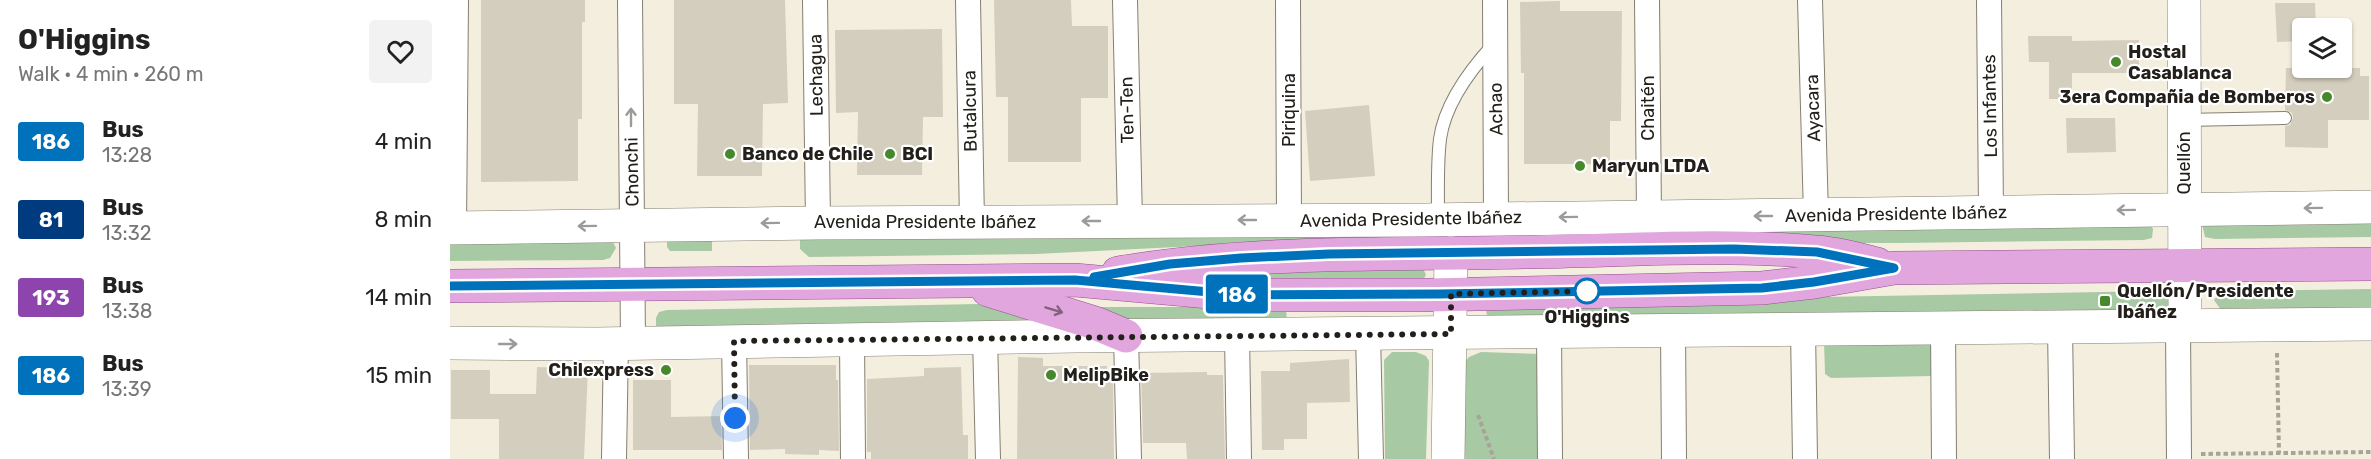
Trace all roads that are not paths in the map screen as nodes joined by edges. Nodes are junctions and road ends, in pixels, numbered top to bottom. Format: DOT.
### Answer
graph roads {
  1 [pos="456,0"];
  2 [pos="630,0"];
  3 [pos="815,0"];
  4 [pos="969,0"];
  5 [pos="1125,0"];
  6 [pos="1288,0"];
  7 [pos="1495,0"];
  8 [pos="1647,0"];
  9 [pos="1810,0"];
  10 [pos="1989,0"];
  11 [pos="2184,0"];
  12 [pos="1495,43"];
  13 [pos="2285,118"];
  14 [pos="2184,120"];
  15 [pos="2371,207"];
  16 [pos="2184,209"];
  17 [pos="1991,212"];
  18 [pos="1816,215"];
  19 [pos="1649,216"];
  20 [pos="1496,218"];
  21 [pos="1438,219"];
  22 [pos="1289,220"];
  23 [pos="1130,221"];
  24 [pos="972,222"];
  25 [pos="818,223"];
  26 [pos="632,225"];
  27 [pos="452,228"];
  28 [pos="1451,254"];
  29 [pos="2371,264"];
  30 [pos="2185,266"];
  31 [pos="1894,268"];
  32 [pos="1075,280"];
  33 [pos="957,281"];
  34 [pos="632,284"];
  35 [pos="450,286"];
  36 [pos="1451,294"];
  37 [pos="2371,324"];
  38 [pos="2182,326"];
  39 [pos="2060,327"];
  40 [pos="1943,328"];
  41 [pos="1803,329"];
  42 [pos="1673,331"];
  43 [pos="1549,332"];
  44 [pos="1368,334"];
  45 [pos="1451,334"];
  46 [pos="1237,335"];
  47 [pos="1126,336"];
  48 [pos="985,337"];
  49 [pos="852,339"];
  50 [pos="734,341"];
  51 [pos="625,343"];
  52 [pos="450,344"];
  53 [pos="2179,457"];
  54 [pos="614,459"];
  55 [pos="736,459"];
  56 [pos="853,459"];
  57 [pos="988,459"];
  58 [pos="1129,459"];
  59 [pos="1239,459"];
  60 [pos="1371,459"];
  61 [pos="1448,459"];
  62 [pos="1550,459"];
  63 [pos="1674,459"];
  64 [pos="1805,459"];
  65 [pos="1944,459"];
  66 [pos="2062,459"];
  1 -- 27 [label="street"];
  26 -- 2 [label="street, Chonchi, one-way"];
  3 -- 25 [label="street, Lechagua"];
  4 -- 24 [label="street, Butalcura"];
  5 -- 23 [label="street, Ten-Ten"];
  6 -- 22 [label="street, Piriquina"];
  7 -- 12 [label="street, Achao"];
  8 -- 19 [label="street, Chaitén"];
  9 -- 18 [label="street, Ayacara"];
  10 -- 17 [label="street, Los Infantes"];
  11 -- 14 [label="street, Quellón"];
  12 -- 20 [label="street, Achao"];
  12 -- 21 [label="lane"];
  13 -- 14 [label="lane"];
  14 -- 16 [label="street, Quellón"];
  15 -- 16 [label="street, Avenida Presidente Ibáñez, one-way"];
  16 -- 17 [label="street, Avenida Presidente Ibáñez, one-way"];
  16 -- 30 [label="street, Quellón"];
  17 -- 18 [label="street, Avenida Presidente Ibáñez"];
  18 -- 19 [label="street, Avenida Presidente Ibáñez, one-way"];
  19 -- 20 [label="street, Avenida Presidente Ibáñez, one-way"];
  20 -- 21 [label="street, Avenida Presidente Ibáñez"];
  21 -- 22 [label="street, Avenida Presidente Ibáñez"];
  22 -- 23 [label="street, Avenida Presidente Ibáñez, one-way"];
  23 -- 24 [label="street, Avenida Presidente Ibáñez, one-way"];
  24 -- 25 [label="street, Avenida Presidente Ibáñez"];
  25 -- 26 [label="street, Avenida Presidente Ibáñez, one-way"];
  26 -- 27 [label="street, Avenida Presidente Ibáñez, one-way"];
  26 -- 34 [label="street, Chonchi"];
  28 -- 31 [label="main road, Avenida Presidente Ibáñez"];
  28 -- 32 [label="main road, Avenida Presidente Ibáñez"];
  28 -- 36 [label="street"];
  29 -- 30 [label="main road, Avenida Presidente Ibáñez"];
  30 -- 31 [label="main road, Avenida Presidente Ibáñez"];
  30 -- 38 [label="street, Quellón"];
  31 -- 36 [label="main road, Avenida Presidente Ibáñez"];
  32 -- 33 [label="main road, Avenida Presidente Ibáñez"];
  32 -- 36 [label="main road, Avenida Presidente Ibáñez"];
  33 -- 34 [label="main road, Avenida Presidente Ibáñez"];
  33 -- 47 [label="main road, one-way"];
  34 -- 35 [label="main road, Avenida Presidente Ibáñez"];
  34 -- 51 [label="street, Chonchi"];
  36 -- 45 [label="street"];
  37 -- 38 [label="street"];
  38 -- 39 [label="street"];
  38 -- 53 [label="street"];
  39 -- 40 [label="street"];
  39 -- 66 [label="street"];
  40 -- 41 [label="street"];
  40 -- 65 [label="street"];
  41 -- 42 [label="street"];
  41 -- 64 [label="street"];
  42 -- 43 [label="street"];
  42 -- 63 [label="street"];
  43 -- 45 [label="street"];
  43 -- 62 [label="street"];
  44 -- 45 [label="street"];
  44 -- 46 [label="street"];
  44 -- 60 [label="street"];
  45 -- 61 [label="street"];
  46 -- 47 [label="street"];
  46 -- 59 [label="street"];
  47 -- 48 [label="street"];
  47 -- 58 [label="street"];
  48 -- 49 [label="street"];
  48 -- 57 [label="street"];
  49 -- 50 [label="street"];
  49 -- 56 [label="street"];
  50 -- 51 [label="street"];
  50 -- 55 [label="street"];
  52 -- 51 [label="street, one-way"];
  51 -- 54 [label="street, Chonchi"];
}
